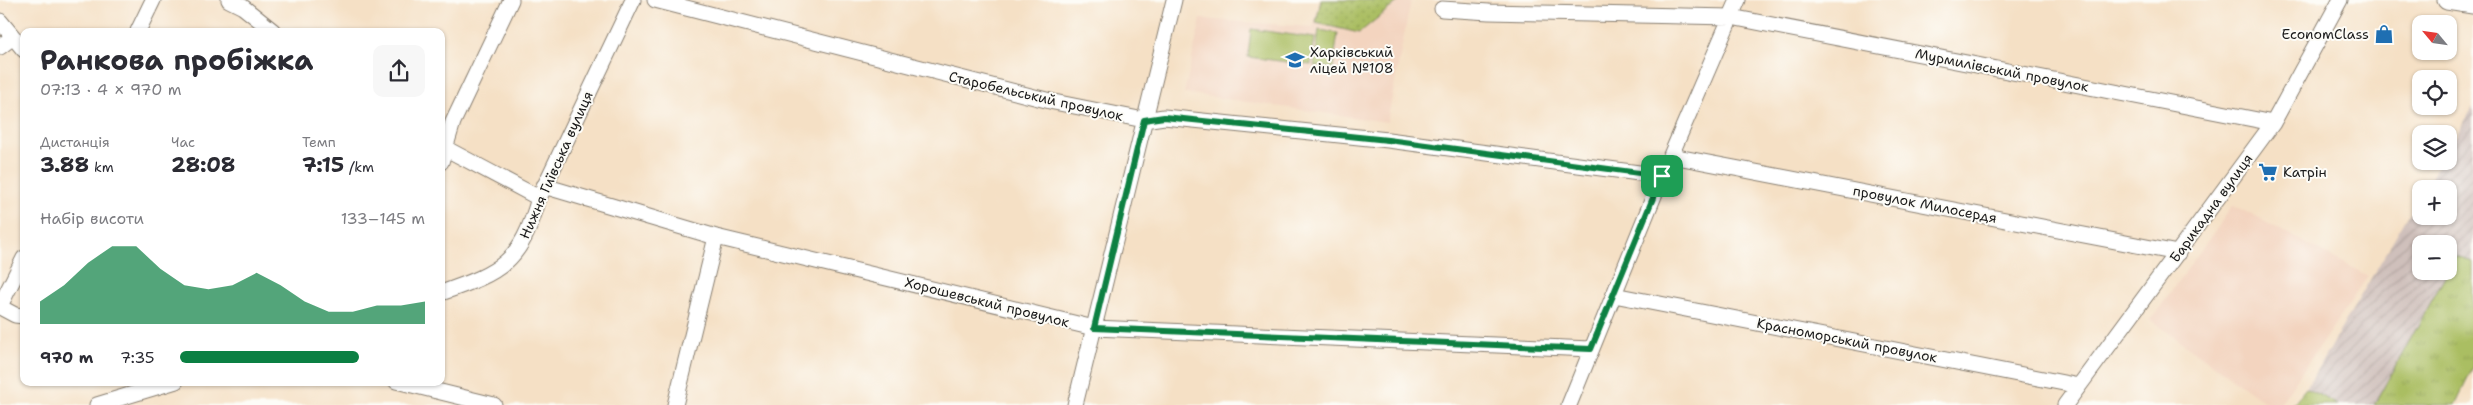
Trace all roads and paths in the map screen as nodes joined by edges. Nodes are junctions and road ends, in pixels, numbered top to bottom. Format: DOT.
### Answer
graph roads {
  1 [pos="153,0"];
  2 [pos="229,0"];
  3 [pos="511,0"];
  4 [pos="633,0"];
  5 [pos="655,0"];
  6 [pos="1174,0"];
  7 [pos="1738,0"];
  8 [pos="2340,0"];
  9 [pos="2447,0"];
  10 [pos="2473,4"];
  11 [pos="1442,9"];
  12 [pos="1731,17"];
  13 [pos="0,21"];
  14 [pos="139,28"];
  15 [pos="269,28"];
  16 [pos="13,37"];
  17 [pos="20,45"];
  18 [pos="0,47"];
  19 [pos="1144,120"];
  20 [pos="2273,123"];
  21 [pos="445,146"];
  22 [pos="445,153"];
  23 [pos="1672,156"];
  24 [pos="1662,176"];
  25 [pos="541,192"];
  26 [pos="716,237"];
  27 [pos="2178,252"];
  28 [pos="20,266"];
  29 [pos="445,292"];
  30 [pos="1614,295"];
  31 [pos="0,306"];
  32 [pos="20,316"];
  33 [pos="1094,328"];
  34 [pos="1591,349"];
  35 [pos="160,386"];
  36 [pos="416,386"];
  37 [pos="2079,386"];
  38 [pos="97,405"];
  39 [pos="494,405"];
  40 [pos="675,405"];
  41 [pos="1076,405"];
  42 [pos="1569,405"];
  43 [pos="2065,405"];
  1 -- 14 [label="street"];
  2 -- 15 [label="street"];
  3 -- 21 [label="street"];
  4 -- 25 [label="street, Нижня Гиївська вулиця"];
  5 -- 19 [label="street, Старобельський провулок"];
  6 -- 19 [label="street"];
  7 -- 12 [label="street"];
  8 -- 20 [label="street, Барикадна вулиця"];
  9 -- 10 [label="main road"];
  11 -- 12 [label="street, Мурмилівський провулок"];
  12 -- 20 [label="street, Мурмилівський провулок"];
  12 -- 23 [label="street"];
  13 -- 16 [label="street"];
  16 -- 17 [label="street"];
  16 -- 18 [label="street"];
  19 -- 24 [label="street, Старобельський провулок"];
  19 -- 33 [label="street"];
  20 -- 27 [label="street, Барикадна вулиця"];
  22 -- 25 [label="street, Хорошевський провулок"];
  23 -- 24 [label="street"];
  23 -- 27 [label="street, провулок Милосердя"];
  24 -- 30 [label="street"];
  25 -- 26 [label="street, Хорошевський провулок"];
  25 -- 29 [label="street, Нижня Гиївська вулиця"];
  26 -- 33 [label="street, Хорошевський провулок"];
  26 -- 40 [label="street"];
  27 -- 37 [label="street, Барикадна вулиця"];
  28 -- 31 [label="street"];
  30 -- 34 [label="street"];
  30 -- 37 [label="street, Красноморський провулок"];
  31 -- 32 [label="street"];
  33 -- 34 [label="street, Хорошевський провулок"];
  33 -- 41 [label="street"];
  34 -- 42 [label="street"];
  35 -- 38 [label="street"];
  36 -- 39 [label="street"];
  37 -- 43 [label="street, Барикадна вулиця"];
}
